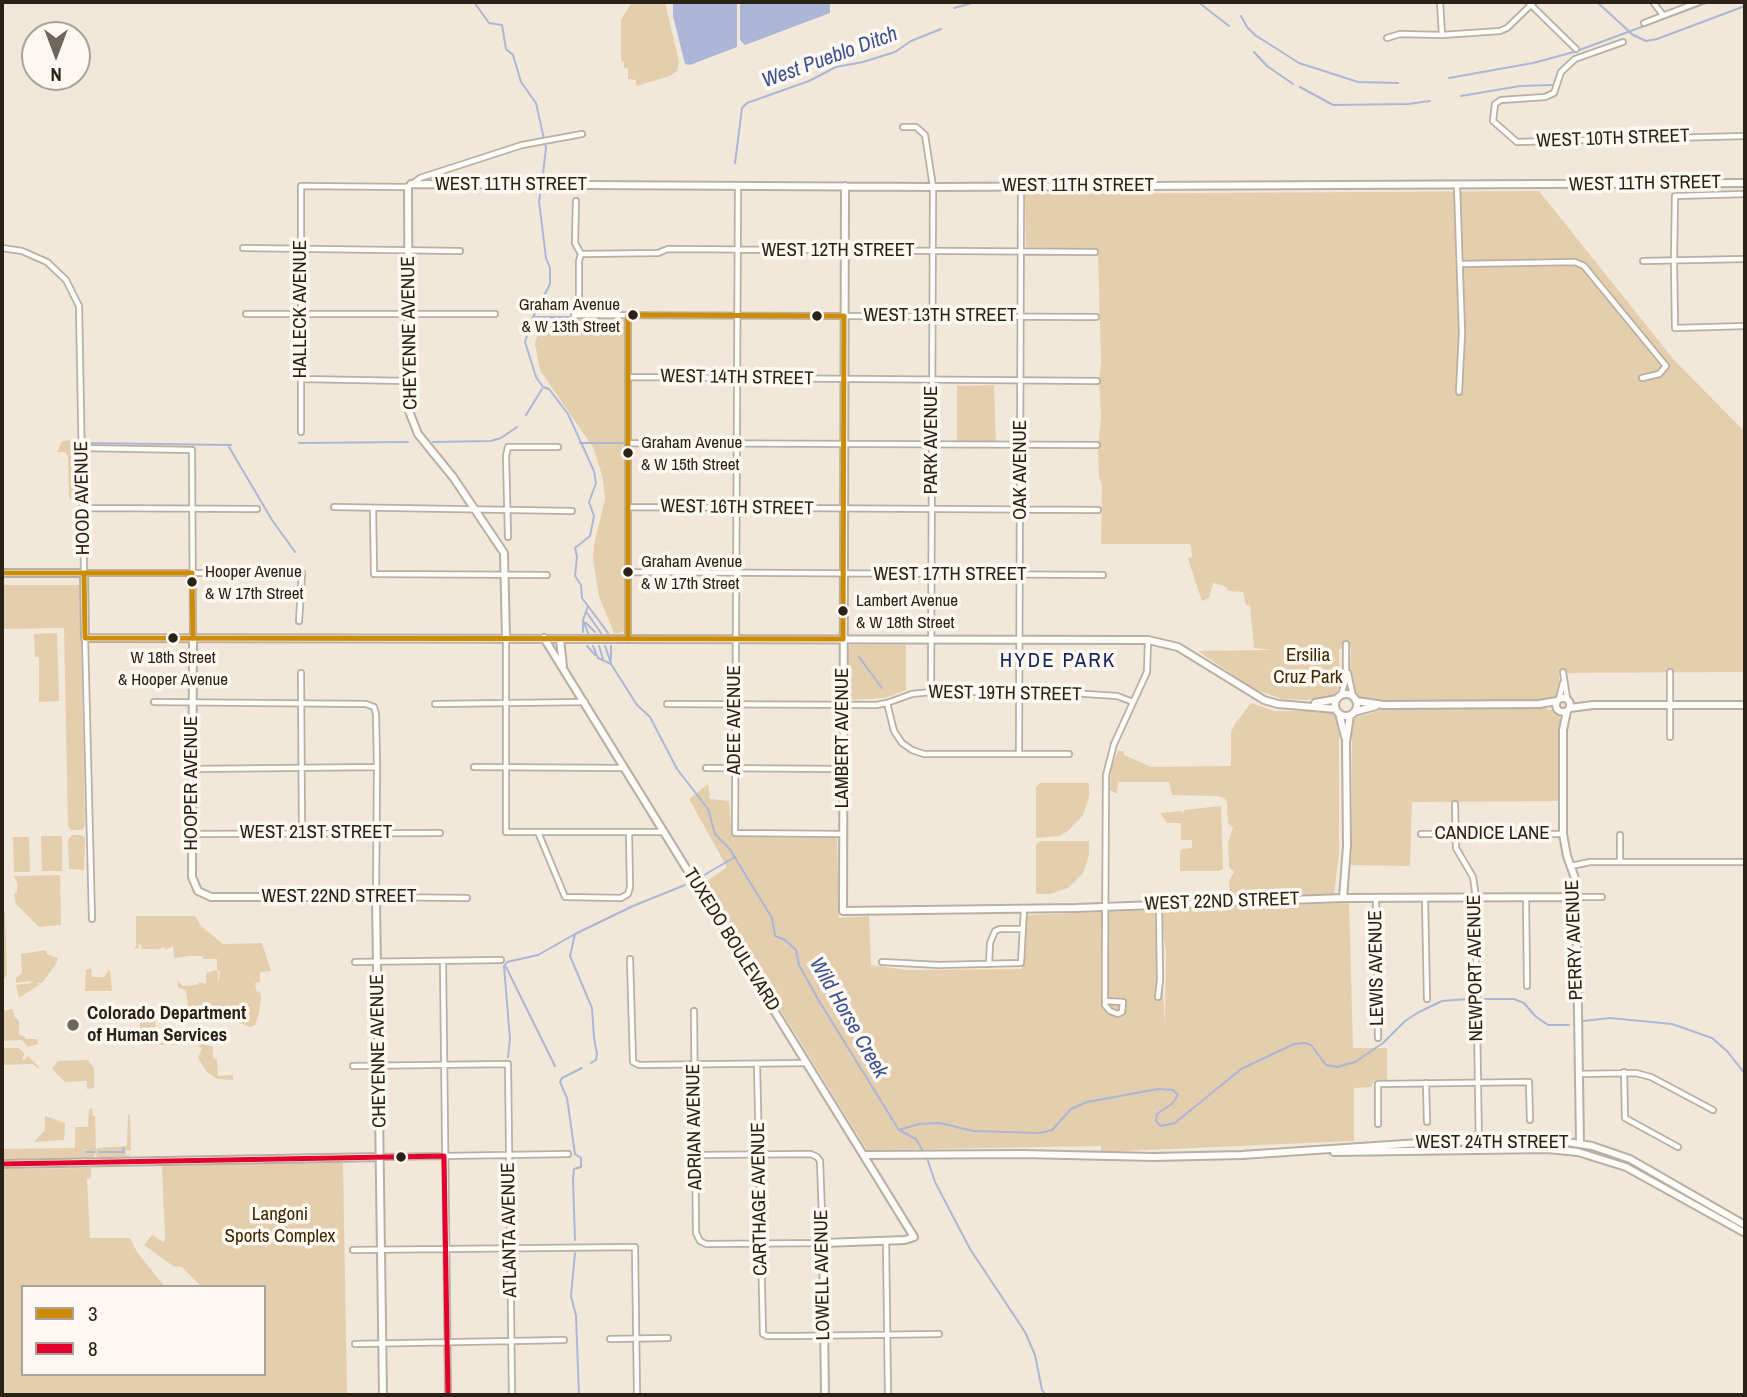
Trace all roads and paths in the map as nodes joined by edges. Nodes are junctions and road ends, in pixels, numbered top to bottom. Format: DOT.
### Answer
graph roads {
  1 [pos="1440,2"];
  2 [pos="1653,2"];
  3 [pos="1699,2"];
  4 [pos="1531,3"];
  5 [pos="1663,15"];
  6 [pos="1644,23"];
  7 [pos="1442,35"];
  8 [pos="1387,38"];
  9 [pos="1623,42"];
  10 [pos="1576,49"];
  11 [pos="903,127"];
  12 [pos="582,134"];
  13 [pos="1745,136"];
  14 [pos="1745,183"];
  15 [pos="1692,184"];
  16 [pos="301,186"];
  17 [pos="410,186"];
  18 [pos="738,186"];
  19 [pos="845,186"];
  20 [pos="1021,186"];
  21 [pos="1457,186"];
  22 [pos="933,187"];
  23 [pos="1745,194"];
  24 [pos="1692,195"];
  25 [pos="576,201"];
  26 [pos="2,248"];
  27 [pos="243,248"];
  28 [pos="301,248"];
  29 [pos="408,250"];
  30 [pos="460,251"];
  31 [pos="738,251"];
  32 [pos="844,251"];
  33 [pos="933,251"];
  34 [pos="1021,251"];
  35 [pos="1095,251"];
  36 [pos="582,254"];
  37 [pos="1745,259"];
  38 [pos="1643,261"];
  39 [pos="1674,261"];
  40 [pos="1460,264"];
  41 [pos="246,314"];
  42 [pos="300,314"];
  43 [pos="495,314"];
  44 [pos="408,315"];
  45 [pos="628,315"];
  46 [pos="737,316"];
  47 [pos="844,316"];
  48 [pos="933,316"];
  49 [pos="1021,317"];
  50 [pos="1096,317"];
  51 [pos="1745,326"];
  52 [pos="629,377"];
  53 [pos="737,377"];
  54 [pos="1642,377"];
  55 [pos="301,379"];
  56 [pos="844,380"];
  57 [pos="932,380"];
  58 [pos="408,381"];
  59 [pos="1021,381"];
  60 [pos="1097,381"];
  61 [pos="1459,392"];
  62 [pos="301,432"];
  63 [pos="737,442"];
  64 [pos="628,443"];
  65 [pos="844,445"];
  66 [pos="933,445"];
  67 [pos="1021,445"];
  68 [pos="1097,445"];
  69 [pos="558,447"];
  70 [pos="82,449"];
  71 [pos="334,507"];
  72 [pos="628,507"];
  73 [pos="736,507"];
  74 [pos="83,508"];
  75 [pos="192,508"];
  76 [pos="373,508"];
  77 [pos="257,509"];
  78 [pos="507,509"];
  79 [pos="476,510"];
  80 [pos="844,510"];
  81 [pos="931,510"];
  82 [pos="1021,510"];
  83 [pos="1098,510"];
  84 [pos="572,511"];
  85 [pos="508,537"];
  86 [pos="628,572"];
  87 [pos="737,572"];
  88 [pos="2,573"];
  89 [pos="84,573"];
  90 [pos="192,573"];
  91 [pos="932,574"];
  92 [pos="547,575"];
  93 [pos="843,575"];
  94 [pos="1021,575"];
  95 [pos="1103,575"];
  96 [pos="505,576"];
  97 [pos="299,621"];
  98 [pos="85,638"];
  99 [pos="193,638"];
  100 [pos="544,638"];
  101 [pos="506,639"];
  102 [pos="560,639"];
  103 [pos="628,639"];
  104 [pos="736,639"];
  105 [pos="843,639"];
  106 [pos="931,640"];
  107 [pos="1020,640"];
  108 [pos="1149,640"];
  109 [pos="1346,644"];
  110 [pos="1346,665"];
  111 [pos="565,671"];
  112 [pos="1670,672"];
  113 [pos="301,673"];
  114 [pos="1563,673"];
  115 [pos="931,692"];
  116 [pos="1020,692"];
  117 [pos="1339,697"];
  118 [pos="1354,699"];
  119 [pos="153,702"];
  120 [pos="192,702"];
  121 [pos="584,702"];
  122 [pos="1133,702"];
  123 [pos="301,703"];
  124 [pos="506,703"];
  125 [pos="887,703"];
  126 [pos="435,704"];
  127 [pos="667,704"];
  128 [pos="734,704"];
  129 [pos="1299,704"];
  130 [pos="842,705"];
  131 [pos="1384,705"];
  132 [pos="1563,705"];
  133 [pos="1671,705"];
  134 [pos="1745,705"];
  135 [pos="1337,710"];
  136 [pos="1352,713"];
  137 [pos="1670,737"];
  138 [pos="1346,742"];
  139 [pos="1019,754"];
  140 [pos="1069,754"];
  141 [pos="377,767"];
  142 [pos="474,767"];
  143 [pos="506,767"];
  144 [pos="301,768"];
  145 [pos="624,768"];
  146 [pos="706,768"];
  147 [pos="734,768"];
  148 [pos="192,769"];
  149 [pos="842,769"];
  150 [pos="1455,804"];
  151 [pos="538,832"];
  152 [pos="629,832"];
  153 [pos="664,832"];
  154 [pos="302,833"];
  155 [pos="376,833"];
  156 [pos="440,833"];
  157 [pos="192,834"];
  158 [pos="842,834"];
  159 [pos="1421,834"];
  160 [pos="1455,834"];
  161 [pos="1563,834"];
  162 [pos="1620,835"];
  163 [pos="1620,862"];
  164 [pos="1745,862"];
  165 [pos="1572,866"];
  166 [pos="211,897"];
  167 [pos="376,897"];
  168 [pos="1376,897"];
  169 [pos="1425,897"];
  170 [pos="1476,897"];
  171 [pos="1526,897"];
  172 [pos="1576,897"];
  173 [pos="1602,897"];
  174 [pos="467,898"];
  175 [pos="1343,898"];
  176 [pos="1158,905"];
  177 [pos="1106,907"];
  178 [pos="1024,908"];
  179 [pos="843,911"];
  180 [pos="92,919"];
  181 [pos="1023,929"];
  182 [pos="630,959"];
  183 [pos="501,960"];
  184 [pos="443,961"];
  185 [pos="355,962"];
  186 [pos="377,962"];
  187 [pos="882,962"];
  188 [pos="989,964"];
  189 [pos="1527,986"];
  190 [pos="1158,997"];
  191 [pos="1427,999"];
  192 [pos="1105,1001"];
  193 [pos="694,1011"];
  194 [pos="1378,1038"];
  195 [pos="808,1063"];
  196 [pos="442,1065"];
  197 [pos="694,1065"];
  198 [pos="757,1065"];
  199 [pos="353,1066"];
  200 [pos="380,1066"];
  201 [pos="1624,1073"];
  202 [pos="1578,1074"];
  203 [pos="1478,1082"];
  204 [pos="1426,1083"];
  205 [pos="1713,1110"];
  206 [pos="1530,1120"];
  207 [pos="1427,1122"];
  208 [pos="1378,1124"];
  209 [pos="1479,1141"];
  210 [pos="1580,1143"];
  211 [pos="1678,1147"];
  212 [pos="1479,1150"];
  213 [pos="1304,1151"];
  214 [pos="1580,1153"];
  215 [pos="568,1154"];
  216 [pos="759,1154"];
  217 [pos="508,1155"];
  218 [pos="696,1155"];
  219 [pos="865,1155"];
  220 [pos="444,1156"];
  221 [pos="380,1157"];
  222 [pos="2,1164"];
  223 [pos="1745,1225"];
  224 [pos="1745,1233"];
  225 [pos="886,1241"];
  226 [pos="823,1242"];
  227 [pos="761,1244"];
  228 [pos="381,1249"];
  229 [pos="510,1249"];
  230 [pos="353,1250"];
  231 [pos="446,1250"];
  232 [pos="887,1334"];
  233 [pos="939,1334"];
  234 [pos="824,1335"];
  235 [pos="637,1338"];
  236 [pos="668,1338"];
  237 [pos="610,1339"];
  238 [pos="564,1340"];
  239 [pos="511,1341"];
  240 [pos="448,1342"];
  241 [pos="383,1343"];
  242 [pos="355,1344"];
  243 [pos="383,1395"];
  244 [pos="448,1395"];
  245 [pos="512,1395"];
  246 [pos="637,1395"];
  247 [pos="825,1395"];
  248 [pos="888,1395"];
  1 -- 7 [label="street"];
  2 -- 5 [label="street"];
  3 -- 5 [label="street"];
  4 -- 7 [label="street"];
  4 -- 10 [label="street"];
  5 -- 6 [label="street"];
  7 -- 8 [label="street"];
  9 -- 13 [label="street, WEST 10TH STREET"];
  11 -- 22 [label="street, PARK AVENUE"];
  12 -- 17 [label="street, WEST 11TH STREET"];
  14 -- 15 [label="street, WEST 11TH STREET"];
  15 -- 21 [label="street, WEST 11TH STREET"];
  15 -- 24 [label="street"];
  16 -- 17 [label="street, WEST 11TH STREET"];
  16 -- 28 [label="street, HALLECK AVENUE"];
  17 -- 18 [label="street, WEST 11TH STREET"];
  17 -- 29 [label="street, CHEYENNE AVENUE"];
  18 -- 19 [label="street, WEST 11TH STREET"];
  18 -- 31 [label="street, ADEE AVENUE"];
  19 -- 22 [label="street, WEST 11TH STREET"];
  19 -- 32 [label="street, LAMBERT AVENUE"];
  20 -- 21 [label="street, WEST 11TH STREET"];
  20 -- 22 [label="street, WEST 11TH STREET"];
  20 -- 34 [label="street, OAK AVENUE"];
  21 -- 40 [label="street"];
  22 -- 33 [label="street, PARK AVENUE"];
  23 -- 24 [label="street"];
  24 -- 39 [label="street"];
  25 -- 36 [label="street"];
  26 -- 70 [label="street, HOOD AVENUE"];
  27 -- 28 [label="street"];
  28 -- 29 [label="street"];
  28 -- 42 [label="street, HALLECK AVENUE"];
  29 -- 30 [label="street"];
  29 -- 44 [label="street, CHEYENNE AVENUE"];
  31 -- 32 [label="street, WEST 12TH STREET"];
  31 -- 36 [label="street, WEST 12TH STREET"];
  31 -- 46 [label="street, ADEE AVENUE"];
  32 -- 33 [label="street, WEST 12TH STREET"];
  32 -- 47 [label="street, LAMBERT AVENUE"];
  33 -- 34 [label="street, WEST 12TH STREET"];
  33 -- 48 [label="street, PARK AVENUE"];
  34 -- 35 [label="street, WEST 12TH STREET"];
  34 -- 49 [label="street, OAK AVENUE"];
  36 -- 45 [label="street, WEST 13TH STREET"];
  37 -- 39 [label="street"];
  38 -- 39 [label="street"];
  39 -- 51 [label="street"];
  40 -- 54 [label="street"];
  40 -- 61 [label="street"];
  41 -- 42 [label="street"];
  42 -- 44 [label="street"];
  42 -- 55 [label="street, HALLECK AVENUE"];
  43 -- 44 [label="street"];
  44 -- 58 [label="street, CHEYENNE AVENUE"];
  45 -- 46 [label="street, WEST 13TH STREET"];
  45 -- 52 [label="street"];
  46 -- 47 [label="street, WEST 13TH STREET"];
  46 -- 53 [label="street, ADEE AVENUE"];
  47 -- 48 [label="street, WEST 13TH STREET"];
  47 -- 56 [label="street, LAMBERT AVENUE"];
  48 -- 49 [label="street, WEST 13TH STREET"];
  48 -- 57 [label="street, PARK AVENUE"];
  49 -- 50 [label="street, WEST 13TH STREET"];
  49 -- 59 [label="street, OAK AVENUE"];
  52 -- 53 [label="street, WEST 14TH STREET"];
  52 -- 64 [label="street"];
  53 -- 56 [label="street, WEST 14TH STREET"];
  53 -- 63 [label="street, ADEE AVENUE"];
  55 -- 58 [label="street"];
  55 -- 62 [label="street, HALLECK AVENUE"];
  56 -- 57 [label="street, WEST 14TH STREET"];
  56 -- 65 [label="street, LAMBERT AVENUE"];
  57 -- 59 [label="street, WEST 14TH STREET"];
  57 -- 66 [label="street, PARK AVENUE"];
  58 -- 79 [label="street, CHEYENNE AVENUE"];
  59 -- 60 [label="street, WEST 14TH STREET"];
  59 -- 67 [label="street, OAK AVENUE"];
  63 -- 64 [label="street"];
  63 -- 65 [label="street"];
  63 -- 73 [label="street, ADEE AVENUE"];
  64 -- 72 [label="street"];
  65 -- 66 [label="street"];
  65 -- 80 [label="street, LAMBERT AVENUE"];
  66 -- 67 [label="street"];
  66 -- 81 [label="street, PARK AVENUE"];
  67 -- 68 [label="street"];
  67 -- 82 [label="street, OAK AVENUE"];
  69 -- 78 [label="street"];
  70 -- 74 [label="street, HOOD AVENUE"];
  70 -- 75 [label="street, HOOPER AVENUE"];
  71 -- 76 [label="street"];
  72 -- 73 [label="street, WEST 16TH STREET"];
  72 -- 86 [label="street"];
  73 -- 80 [label="street, WEST 16TH STREET"];
  73 -- 87 [label="street, ADEE AVENUE"];
  74 -- 75 [label="street"];
  74 -- 89 [label="street, HOOD AVENUE"];
  75 -- 77 [label="street"];
  75 -- 90 [label="street, HOOPER AVENUE"];
  76 -- 79 [label="street"];
  76 -- 96 [label="street"];
  78 -- 79 [label="street"];
  78 -- 84 [label="street"];
  78 -- 85 [label="street"];
  79 -- 96 [label="street, CHEYENNE AVENUE"];
  80 -- 81 [label="street, WEST 16TH STREET"];
  80 -- 93 [label="street, LAMBERT AVENUE"];
  81 -- 82 [label="street, WEST 16TH STREET"];
  81 -- 91 [label="street, PARK AVENUE"];
  82 -- 83 [label="street, WEST 16TH STREET"];
  82 -- 94 [label="street, OAK AVENUE"];
  86 -- 87 [label="street, WEST 17TH STREET"];
  86 -- 103 [label="street"];
  87 -- 93 [label="street, WEST 17TH STREET"];
  87 -- 104 [label="street, ADEE AVENUE"];
  88 -- 89 [label="street"];
  89 -- 90 [label="street"];
  89 -- 98 [label="street, HOOD AVENUE"];
  90 -- 97 [label="street"];
  90 -- 99 [label="street, HOOPER AVENUE"];
  91 -- 93 [label="street, WEST 17TH STREET"];
  91 -- 94 [label="street, WEST 17TH STREET"];
  91 -- 106 [label="street, PARK AVENUE"];
  92 -- 96 [label="street"];
  93 -- 105 [label="street, LAMBERT AVENUE"];
  94 -- 95 [label="street, WEST 17TH STREET"];
  94 -- 107 [label="street, OAK AVENUE"];
  96 -- 101 [label="street"];
  98 -- 99 [label="street"];
  98 -- 180 [label="street, HOOD AVENUE"];
  99 -- 101 [label="street"];
  99 -- 120 [label="street, HOOPER AVENUE"];
  100 -- 101 [label="street"];
  100 -- 102 [label="street"];
  100 -- 111 [label="street, TUXEDO BOULEVARD"];
  101 -- 124 [label="street"];
  102 -- 103 [label="street"];
  102 -- 111 [label="street"];
  103 -- 104 [label="street"];
  104 -- 105 [label="street"];
  104 -- 128 [label="street, ADEE AVENUE"];
  105 -- 106 [label="street"];
  105 -- 130 [label="street, LAMBERT AVENUE"];
  106 -- 107 [label="street"];
  106 -- 115 [label="street, PARK AVENUE"];
  107 -- 108 [label="street"];
  107 -- 116 [label="street, OAK AVENUE"];
  108 -- 122 [label="street"];
  108 -- 129 [label="street"];
  109 -- 110 [label="street"];
  110 -- 117 [label="street"];
  110 -- 118 [label="street"];
  111 -- 121 [label="street, TUXEDO BOULEVARD"];
  112 -- 133 [label="street"];
  113 -- 123 [label="street"];
  114 -- 132 [label="street, PERRY AVENUE"];
  115 -- 116 [label="street, WEST 19TH STREET"];
  115 -- 125 [label="street, WEST 19TH STREET"];
  116 -- 122 [label="street, WEST 19TH STREET"];
  116 -- 139 [label="street, OAK AVENUE"];
  117 -- 118 [label="street"];
  117 -- 129 [label="street"];
  117 -- 135 [label="street"];
  118 -- 131 [label="street"];
  118 -- 136 [label="street"];
  119 -- 120 [label="street"];
  120 -- 123 [label="street"];
  120 -- 148 [label="street, HOOPER AVENUE"];
  121 -- 124 [label="street"];
  121 -- 145 [label="street, TUXEDO BOULEVARD"];
  122 -- 177 [label="street"];
  123 -- 141 [label="street, CHEYENNE AVENUE"];
  123 -- 144 [label="street"];
  124 -- 126 [label="street"];
  124 -- 143 [label="street"];
  125 -- 130 [label="street, WEST 19TH STREET"];
  125 -- 139 [label="street"];
  127 -- 128 [label="street, WEST 19TH STREET"];
  128 -- 130 [label="street, WEST 19TH STREET"];
  128 -- 147 [label="street, ADEE AVENUE"];
  129 -- 135 [label="street"];
  130 -- 149 [label="street, LAMBERT AVENUE"];
  131 -- 132 [label="street"];
  131 -- 136 [label="street"];
  132 -- 133 [label="street"];
  132 -- 161 [label="street, PERRY AVENUE"];
  133 -- 134 [label="street"];
  133 -- 137 [label="street"];
  135 -- 136 [label="street"];
  135 -- 138 [label="street"];
  136 -- 138 [label="street"];
  138 -- 175 [label="street"];
  139 -- 140 [label="street"];
  141 -- 144 [label="street"];
  141 -- 155 [label="street, CHEYENNE AVENUE"];
  142 -- 143 [label="street"];
  143 -- 145 [label="street"];
  143 -- 151 [label="street"];
  144 -- 148 [label="street"];
  144 -- 154 [label="street"];
  145 -- 153 [label="street, TUXEDO BOULEVARD"];
  146 -- 147 [label="street"];
  147 -- 149 [label="street"];
  147 -- 158 [label="street, ADEE AVENUE"];
  148 -- 157 [label="street, HOOPER AVENUE"];
  149 -- 158 [label="street, LAMBERT AVENUE"];
  150 -- 160 [label="street, NEWPORT AVENUE"];
  151 -- 152 [label="street"];
  151 -- 152 [label="street"];
  152 -- 153 [label="street"];
  153 -- 195 [label="street, TUXEDO BOULEVARD"];
  154 -- 155 [label="street, WEST 21ST STREET"];
  154 -- 157 [label="street, WEST 21ST STREET"];
  155 -- 156 [label="street, WEST 21ST STREET"];
  155 -- 167 [label="street, CHEYENNE AVENUE"];
  157 -- 166 [label="street, HOOPER AVENUE"];
  158 -- 179 [label="street, LAMBERT AVENUE"];
  159 -- 160 [label="street, CANDICE LANE"];
  160 -- 161 [label="street, CANDICE LANE"];
  160 -- 170 [label="street, NEWPORT AVENUE"];
  161 -- 165 [label="street, PERRY AVENUE"];
  162 -- 163 [label="street"];
  163 -- 164 [label="street"];
  163 -- 165 [label="street"];
  165 -- 172 [label="street, PERRY AVENUE"];
  166 -- 167 [label="street, WEST 22ND STREET"];
  167 -- 174 [label="street, WEST 22ND STREET"];
  167 -- 186 [label="street, CHEYENNE AVENUE"];
  168 -- 169 [label="street, WEST 22ND STREET"];
  168 -- 175 [label="street, WEST 22ND STREET"];
  168 -- 194 [label="street, LEWIS AVENUE"];
  169 -- 170 [label="street, WEST 22ND STREET"];
  169 -- 191 [label="street"];
  170 -- 171 [label="street, WEST 22ND STREET"];
  170 -- 203 [label="street, NEWPORT AVENUE"];
  171 -- 172 [label="street, WEST 22ND STREET"];
  171 -- 189 [label="street"];
  172 -- 173 [label="street, WEST 22ND STREET"];
  172 -- 202 [label="street, PERRY AVENUE"];
  175 -- 176 [label="street, WEST 22ND STREET"];
  176 -- 177 [label="street, WEST 22ND STREET"];
  176 -- 190 [label="street"];
  177 -- 178 [label="street, WEST 22ND STREET"];
  177 -- 192 [label="street"];
  178 -- 179 [label="street, WEST 22ND STREET"];
  178 -- 181 [label="street"];
  181 -- 188 [label="street"];
  181 -- 188 [label="street"];
  182 -- 197 [label="street"];
  183 -- 184 [label="street"];
  184 -- 186 [label="street"];
  184 -- 196 [label="street"];
  185 -- 186 [label="street"];
  186 -- 200 [label="street, CHEYENNE AVENUE"];
  187 -- 188 [label="street"];
  192 -- 192 [label="street"];
  193 -- 197 [label="street, ADRIAN AVENUE"];
  195 -- 198 [label="street"];
  195 -- 219 [label="street, TUXEDO BOULEVARD"];
  196 -- 200 [label="street"];
  196 -- 217 [label="street, ATLANTA AVENUE"];
  196 -- 220 [label="street"];
  197 -- 198 [label="street"];
  197 -- 218 [label="street, ADRIAN AVENUE"];
  198 -- 216 [label="street, CARTHAGE AVENUE"];
  199 -- 200 [label="street"];
  200 -- 221 [label="street, CHEYENNE AVENUE"];
  201 -- 202 [label="street"];
  201 -- 205 [label="street"];
  201 -- 211 [label="street"];
  202 -- 210 [label="street, PERRY AVENUE"];
  203 -- 204 [label="street"];
  203 -- 206 [label="street"];
  203 -- 209 [label="street, NEWPORT AVENUE"];
  204 -- 207 [label="street"];
  204 -- 208 [label="street"];
  209 -- 210 [label="street, WEST 24TH STREET"];
  209 -- 212 [label="street, NEWPORT AVENUE"];
  209 -- 213 [label="street, WEST 24TH STREET"];
  210 -- 214 [label="street, PERRY AVENUE"];
  210 -- 223 [label="street, WEST 24TH STREET"];
  212 -- 213 [label="street, WEST 24TH STREET"];
  212 -- 214 [label="street, WEST 24TH STREET"];
  213 -- 219 [label="street, WEST 24TH STREET"];
  214 -- 224 [label="street, WEST 24TH STREET"];
  215 -- 217 [label="street"];
  216 -- 218 [label="street"];
  216 -- 226 [label="street, LOWELL AVENUE"];
  216 -- 227 [label="street, CARTHAGE AVENUE"];
  217 -- 220 [label="street"];
  217 -- 229 [label="street, ATLANTA AVENUE"];
  218 -- 227 [label="street, ADRIAN AVENUE"];
  219 -- 225 [label="street, TUXEDO BOULEVARD"];
  220 -- 221 [label="street"];
  220 -- 231 [label="street"];
  221 -- 222 [label="street"];
  221 -- 228 [label="street, CHEYENNE AVENUE"];
  225 -- 226 [label="street"];
  225 -- 232 [label="street"];
  226 -- 227 [label="street"];
  226 -- 234 [label="street, LOWELL AVENUE"];
  227 -- 234 [label="street, CARTHAGE AVENUE"];
  228 -- 230 [label="street"];
  228 -- 231 [label="street"];
  228 -- 241 [label="street, CHEYENNE AVENUE"];
  229 -- 231 [label="street"];
  229 -- 235 [label="street"];
  229 -- 239 [label="street, ATLANTA AVENUE"];
  231 -- 240 [label="street"];
  232 -- 233 [label="street"];
  232 -- 234 [label="street"];
  232 -- 248 [label="street"];
  234 -- 247 [label="street, LOWELL AVENUE"];
  235 -- 236 [label="street"];
  235 -- 237 [label="street"];
  235 -- 246 [label="street"];
  238 -- 239 [label="street"];
  239 -- 240 [label="street"];
  239 -- 245 [label="street, ATLANTA AVENUE"];
  240 -- 241 [label="street"];
  240 -- 244 [label="street"];
  241 -- 242 [label="street"];
  241 -- 243 [label="street, CHEYENNE AVENUE"];
}
